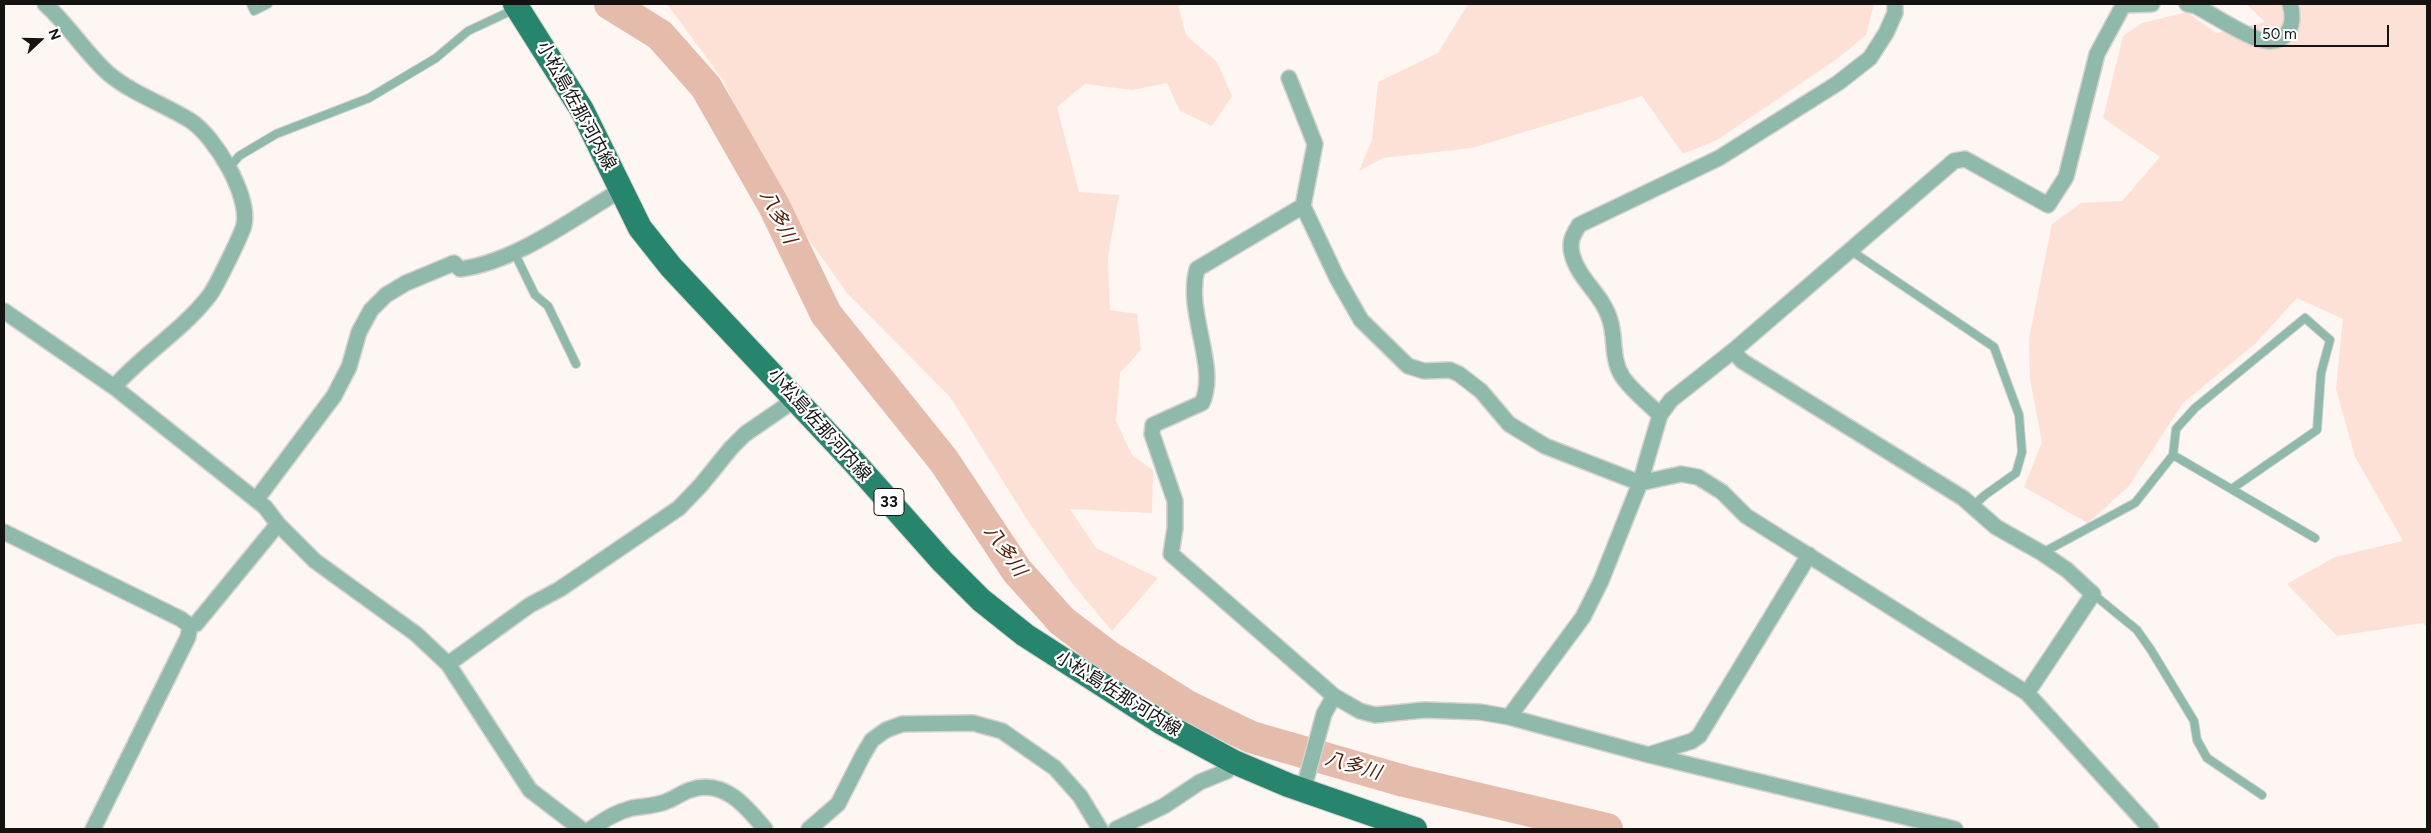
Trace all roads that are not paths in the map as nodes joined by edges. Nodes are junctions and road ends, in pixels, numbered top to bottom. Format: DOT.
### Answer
graph roads {
  1 [pos="45,4"];
  2 [pos="251,4"];
  3 [pos="268,4"];
  4 [pos="1895,4"];
  5 [pos="2152,4"];
  6 [pos="2187,4"];
  7 [pos="2290,4"];
  8 [pos="2124,5"];
  9 [pos="517,6"];
  10 [pos="1290,78"];
  11 [pos="229,168"];
  12 [pos="621,190"];
  13 [pos="1303,206"];
  14 [pos="1850,250"];
  15 [pos="514,252"];
  16 [pos="4,312"];
  17 [pos="1733,351"];
  18 [pos="576,364"];
  19 [pos="114,387"];
  20 [pos="796,399"];
  21 [pos="1660,415"];
  22 [pos="2173,455"];
  23 [pos="1640,483"];
  24 [pos="2233,488"];
  25 [pos="256,500"];
  26 [pos="1974,505"];
  27 [pos="278,524"];
  28 [pos="4,532"];
  29 [pos="2315,538"];
  30 [pos="2042,553"];
  31 [pos="1809,555"];
  32 [pos="2093,594"];
  33 [pos="190,626"];
  34 [pos="448,664"];
  35 [pos="2028,693"];
  36 [pos="1334,696"];
  37 [pos="1509,717"];
  38 [pos="1649,755"];
  39 [pos="1234,762"];
  40 [pos="1304,785"];
  41 [pos="2262,795"];
  42 [pos="94,829"];
  43 [pos="581,829"];
  44 [pos="591,829"];
  45 [pos="765,829"];
  46 [pos="809,829"];
  47 [pos="1100,829"];
  48 [pos="1116,829"];
  49 [pos="1415,829"];
  50 [pos="1955,829"];
  51 [pos="2151,829"];
  1 -- 11 [label="street"];
  2 -- 3 [label="lane"];
  4 -- 21 [label="street"];
  5 -- 8 [label="street"];
  6 -- 7 [label="street"];
  8 -- 14 [label="street"];
  9 -- 11 [label="lane"];
  9 -- 12 [label="main road, 小松島佐那河内線 / 33"];
  10 -- 13 [label="street"];
  11 -- 19 [label="street"];
  12 -- 15 [label="street"];
  12 -- 20 [label="main road, 小松島佐那河内線 / 33"];
  13 -- 23 [label="street"];
  13 -- 36 [label="street"];
  14 -- 17 [label="street"];
  14 -- 26 [label="lane"];
  15 -- 18 [label="lane"];
  15 -- 25 [label="street"];
  16 -- 19 [label="street"];
  17 -- 21 [label="street"];
  17 -- 26 [label="street"];
  19 -- 25 [label="street"];
  20 -- 34 [label="street"];
  20 -- 39 [label="main road, 小松島佐那河内線 / 33"];
  21 -- 23 [label="street"];
  22 -- 24 [label="lane"];
  22 -- 24 [label="lane"];
  22 -- 30 [label="lane"];
  23 -- 31 [label="street"];
  23 -- 37 [label="street"];
  24 -- 29 [label="lane"];
  25 -- 27 [label="street"];
  26 -- 30 [label="street"];
  27 -- 33 [label="street"];
  27 -- 34 [label="street"];
  28 -- 33 [label="street"];
  30 -- 32 [label="street"];
  31 -- 35 [label="street"];
  31 -- 38 [label="street"];
  32 -- 35 [label="street"];
  32 -- 41 [label="lane"];
  33 -- 42 [label="street"];
  34 -- 43 [label="street"];
  35 -- 51 [label="street"];
  36 -- 37 [label="street"];
  36 -- 40 [label="street"];
  37 -- 38 [label="street"];
  38 -- 50 [label="street"];
  39 -- 40 [label="main road, 小松島佐那河内線 / 33"];
  39 -- 48 [label="street"];
  40 -- 49 [label="main road, 小松島佐那河内線 / 33"];
  44 -- 45 [label="street"];
  46 -- 47 [label="street"];
}
